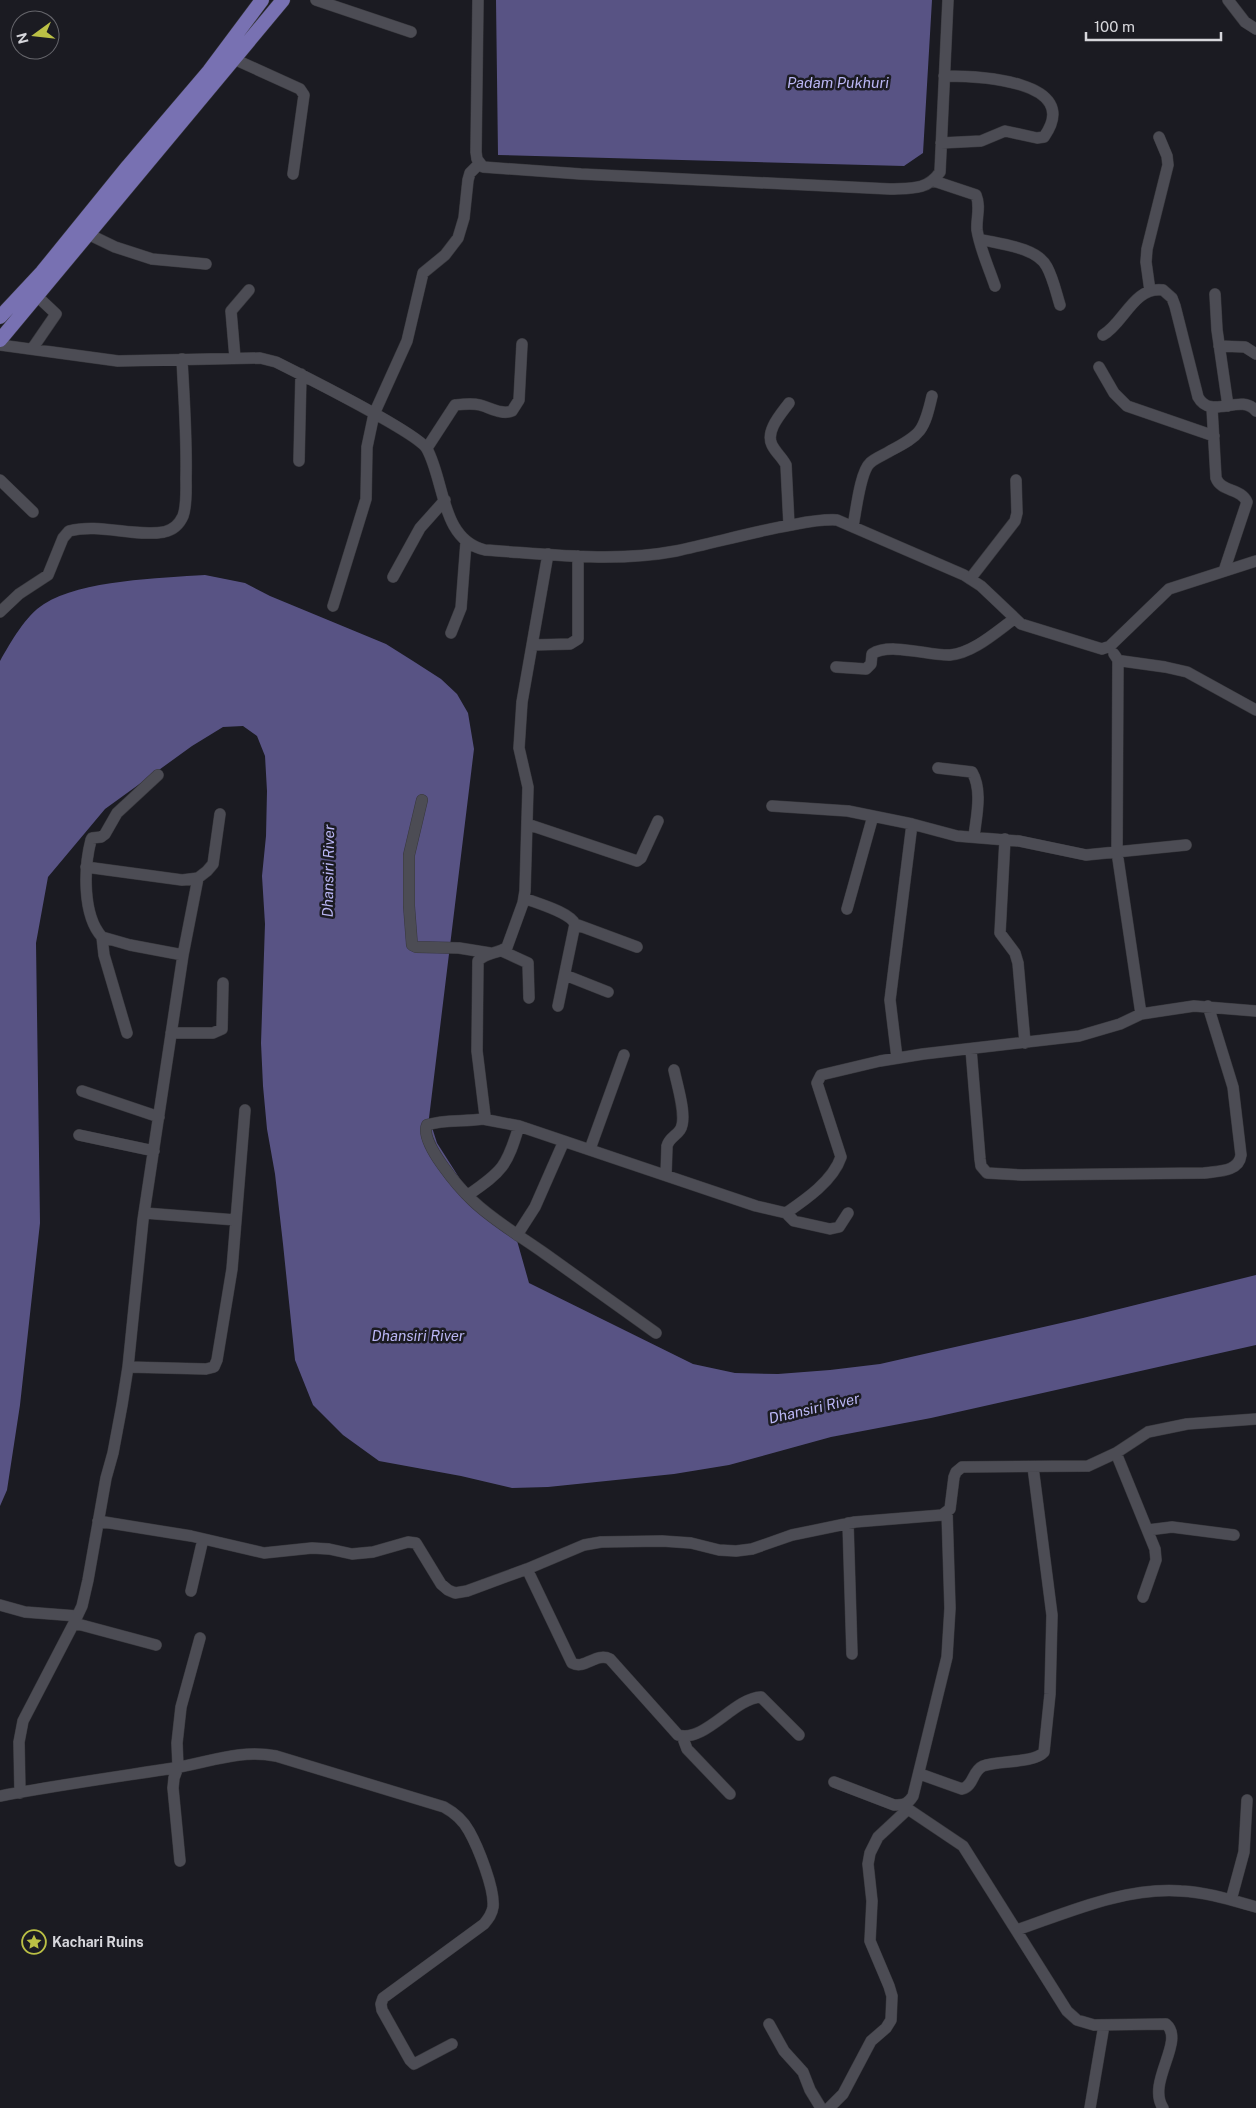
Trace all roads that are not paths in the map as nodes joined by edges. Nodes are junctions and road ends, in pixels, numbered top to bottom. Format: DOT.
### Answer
graph roads {
  1 [pos="262,0"];
  2 [pos="283,0"];
  3 [pos="316,0"];
  4 [pos="478,0"];
  5 [pos="948,0"];
  6 [pos="1228,0"];
  7 [pos="1256,29"];
  8 [pos="412,32"];
  9 [pos="234,59"];
  10 [pos="944,76"];
  11 [pos="1159,137"];
  12 [pos="941,143"];
  13 [pos="479,164"];
  14 [pos="293,174"];
  15 [pos="934,181"];
  16 [pos="88,234"];
  17 [pos="979,239"];
  18 [pos="206,264"];
  19 [pos="995,286"];
  20 [pos="249,290"];
  21 [pos="1150,290"];
  22 [pos="1215,294"];
  23 [pos="37,296"];
  24 [pos="1060,304"];
  25 [pos="0,316"];
  26 [pos="1103,335"];
  27 [pos="0,340"];
  28 [pos="0,344"];
  29 [pos="522,344"];
  30 [pos="1220,346"];
  31 [pos="32,349"];
  32 [pos="1256,354"];
  33 [pos="236,358"];
  34 [pos="182,360"];
  35 [pos="1099,367"];
  36 [pos="301,374"];
  37 [pos="932,396"];
  38 [pos="789,403"];
  39 [pos="1228,406"];
  40 [pos="1212,408"];
  41 [pos="1256,411"];
  42 [pos="374,414"];
  43 [pos="1214,436"];
  44 [pos="427,448"];
  45 [pos="299,460"];
  46 [pos="0,480"];
  47 [pos="1016,480"];
  48 [pos="444,500"];
  49 [pos="33,512"];
  50 [pos="789,525"];
  51 [pos="853,526"];
  52 [pos="466,542"];
  53 [pos="548,554"];
  54 [pos="578,556"];
  55 [pos="1256,561"];
  56 [pos="1224,571"];
  57 [pos="393,577"];
  58 [pos="970,579"];
  59 [pos="333,606"];
  60 [pos="0,612"];
  61 [pos="1014,618"];
  62 [pos="451,633"];
  63 [pos="532,645"];
  64 [pos="1110,646"];
  65 [pos="1118,660"];
  66 [pos="836,667"];
  67 [pos="1256,710"];
  68 [pos="938,768"];
  69 [pos="158,775"];
  70 [pos="422,800"];
  71 [pos="772,806"];
  72 [pos="220,814"];
  73 [pos="873,816"];
  74 [pos="658,821"];
  75 [pos="527,824"];
  76 [pos="912,824"];
  77 [pos="974,837"];
  78 [pos="1005,839"];
  79 [pos="1186,845"];
  80 [pos="1117,852"];
  81 [pos="86,867"];
  82 [pos="198,878"];
  83 [pos="524,898"];
  84 [pos="847,909"];
  85 [pos="575,924"];
  86 [pos="102,937"];
  87 [pos="637,946"];
  88 [pos="502,951"];
  89 [pos="490,953"];
  90 [pos="183,955"];
  91 [pos="565,975"];
  92 [pos="223,983"];
  93 [pos="608,992"];
  94 [pos="529,998"];
  95 [pos="558,1006"];
  96 [pos="1208,1006"];
  97 [pos="1256,1011"];
  98 [pos="1141,1014"];
  99 [pos="127,1033"];
  100 [pos="171,1033"];
  101 [pos="1025,1043"];
  102 [pos="971,1049"];
  103 [pos="624,1055"];
  104 [pos="897,1058"];
  105 [pos="674,1070"];
  106 [pos="82,1091"];
  107 [pos="245,1110"];
  108 [pos="159,1117"];
  109 [pos="483,1119"];
  110 [pos="519,1126"];
  111 [pos="79,1135"];
  112 [pos="564,1141"];
  113 [pos="590,1149"];
  114 [pos="154,1151"];
  115 [pos="666,1175"];
  116 [pos="468,1195"];
  117 [pos="144,1212"];
  118 [pos="786,1213"];
  119 [pos="848,1213"];
  120 [pos="236,1220"];
  121 [pos="517,1235"];
  122 [pos="656,1333"];
  123 [pos="128,1367"];
  124 [pos="1256,1419"];
  125 [pos="1116,1453"];
  126 [pos="1034,1466"];
  127 [pos="947,1512"];
  128 [pos="98,1520"];
  129 [pos="848,1523"];
  130 [pos="1148,1530"];
  131 [pos="1234,1535"];
  132 [pos="202,1539"];
  133 [pos="527,1569"];
  134 [pos="191,1590"];
  135 [pos="1143,1597"];
  136 [pos="0,1605"];
  137 [pos="76,1619"];
  138 [pos="200,1638"];
  139 [pos="156,1644"];
  140 [pos="852,1654"];
  141 [pos="799,1735"];
  142 [pos="684,1737"];
  143 [pos="178,1767"];
  144 [pos="920,1774"];
  145 [pos="834,1782"];
  146 [pos="20,1793"];
  147 [pos="730,1794"];
  148 [pos="0,1796"];
  149 [pos="1247,1800"];
  150 [pos="905,1807"];
  151 [pos="180,1862"];
  152 [pos="1232,1900"];
  153 [pos="1256,1906"];
  154 [pos="1017,1930"];
  155 [pos="769,2024"];
  156 [pos="1104,2025"];
  157 [pos="452,2044"];
  158 [pos="821,2108"];
  159 [pos="829,2108"];
  160 [pos="1090,2108"];
  161 [pos="1164,2108"];
  1 -- 25 [label="main road"];
  2 -- 9 [label="main road"];
  3 -- 8 [label="street"];
  4 -- 13 [label="street"];
  5 -- 10 [label="street"];
  6 -- 7 [label="street"];
  9 -- 14 [label="street"];
  9 -- 16 [label="main road"];
  10 -- 12 [label="street"];
  10 -- 12 [label="street"];
  11 -- 21 [label="street"];
  12 -- 15 [label="street"];
  13 -- 15 [label="street"];
  13 -- 42 [label="street"];
  15 -- 17 [label="street"];
  16 -- 18 [label="street"];
  16 -- 23 [label="main road"];
  17 -- 19 [label="street"];
  17 -- 24 [label="street"];
  20 -- 33 [label="street"];
  21 -- 26 [label="street"];
  21 -- 40 [label="street"];
  22 -- 30 [label="street"];
  23 -- 27 [label="main road"];
  23 -- 31 [label="street"];
  28 -- 31 [label="street"];
  29 -- 44 [label="street"];
  30 -- 32 [label="street"];
  30 -- 39 [label="street"];
  31 -- 34 [label="street"];
  33 -- 34 [label="street"];
  33 -- 36 [label="street"];
  34 -- 60 [label="street"];
  35 -- 43 [label="street"];
  36 -- 42 [label="street"];
  36 -- 45 [label="street"];
  37 -- 51 [label="street"];
  38 -- 50 [label="street"];
  39 -- 40 [label="street"];
  39 -- 41 [label="street"];
  40 -- 43 [label="street"];
  42 -- 44 [label="street"];
  42 -- 59 [label="street"];
  43 -- 56 [label="street"];
  44 -- 48 [label="street"];
  46 -- 49 [label="street"];
  47 -- 58 [label="street"];
  48 -- 52 [label="street"];
  48 -- 57 [label="street"];
  50 -- 51 [label="street"];
  50 -- 54 [label="street"];
  51 -- 58 [label="street"];
  52 -- 53 [label="street"];
  52 -- 62 [label="street"];
  53 -- 54 [label="street"];
  53 -- 63 [label="street"];
  54 -- 63 [label="street"];
  55 -- 56 [label="street"];
  56 -- 64 [label="street"];
  58 -- 61 [label="street"];
  61 -- 64 [label="street"];
  61 -- 66 [label="street"];
  63 -- 75 [label="street"];
  64 -- 65 [label="street"];
  65 -- 67 [label="street"];
  65 -- 80 [label="street"];
  68 -- 77 [label="street"];
  69 -- 81 [label="street"];
  70 -- 89 [label="street"];
  71 -- 73 [label="street"];
  72 -- 82 [label="street"];
  73 -- 76 [label="street"];
  73 -- 84 [label="street"];
  74 -- 75 [label="street"];
  75 -- 83 [label="street"];
  76 -- 77 [label="street"];
  76 -- 104 [label="street"];
  77 -- 78 [label="street"];
  78 -- 80 [label="street"];
  78 -- 101 [label="street"];
  79 -- 80 [label="street"];
  80 -- 98 [label="street"];
  81 -- 82 [label="street"];
  81 -- 86 [label="street"];
  82 -- 90 [label="street"];
  83 -- 85 [label="street"];
  83 -- 88 [label="street"];
  85 -- 87 [label="street"];
  85 -- 91 [label="street"];
  86 -- 90 [label="street"];
  86 -- 99 [label="street"];
  88 -- 89 [label="street"];
  88 -- 94 [label="street"];
  89 -- 109 [label="street"];
  90 -- 100 [label="street"];
  91 -- 93 [label="street"];
  91 -- 95 [label="street"];
  92 -- 100 [label="street"];
  96 -- 97 [label="street"];
  96 -- 98 [label="street"];
  96 -- 102 [label="street"];
  98 -- 101 [label="street"];
  100 -- 108 [label="street"];
  101 -- 102 [label="street"];
  102 -- 104 [label="street"];
  103 -- 113 [label="street"];
  104 -- 118 [label="street"];
  105 -- 115 [label="street"];
  106 -- 108 [label="street"];
  107 -- 120 [label="street"];
  108 -- 114 [label="street"];
  109 -- 110 [label="street"];
  109 -- 116 [label="street"];
  110 -- 112 [label="street"];
  110 -- 116 [label="street"];
  111 -- 114 [label="street"];
  112 -- 113 [label="street"];
  112 -- 121 [label="street"];
  113 -- 115 [label="street"];
  114 -- 117 [label="street"];
  115 -- 118 [label="street"];
  116 -- 121 [label="street"];
  117 -- 120 [label="street"];
  117 -- 123 [label="street"];
  118 -- 119 [label="street"];
  120 -- 123 [label="street"];
  121 -- 122 [label="street"];
  123 -- 128 [label="street"];
  124 -- 125 [label="street"];
  125 -- 126 [label="street"];
  125 -- 130 [label="street"];
  126 -- 127 [label="street"];
  126 -- 144 [label="street"];
  127 -- 129 [label="street"];
  127 -- 144 [label="street"];
  128 -- 132 [label="street"];
  128 -- 137 [label="street"];
  129 -- 133 [label="street"];
  129 -- 140 [label="street"];
  130 -- 131 [label="street"];
  130 -- 135 [label="street"];
  132 -- 133 [label="street"];
  132 -- 134 [label="street"];
  133 -- 142 [label="street"];
  136 -- 137 [label="street"];
  137 -- 139 [label="street"];
  137 -- 146 [label="street"];
  138 -- 143 [label="street"];
  141 -- 142 [label="street"];
  142 -- 147 [label="street"];
  143 -- 146 [label="street"];
  143 -- 151 [label="street"];
  143 -- 157 [label="street"];
  144 -- 150 [label="street"];
  145 -- 150 [label="street"];
  146 -- 148 [label="street"];
  149 -- 152 [label="street"];
  150 -- 154 [label="street"];
  150 -- 159 [label="street"];
  152 -- 153 [label="street"];
  152 -- 154 [label="street"];
  154 -- 156 [label="street"];
  155 -- 158 [label="street"];
  156 -- 160 [label="street"];
  156 -- 161 [label="street"];
}
